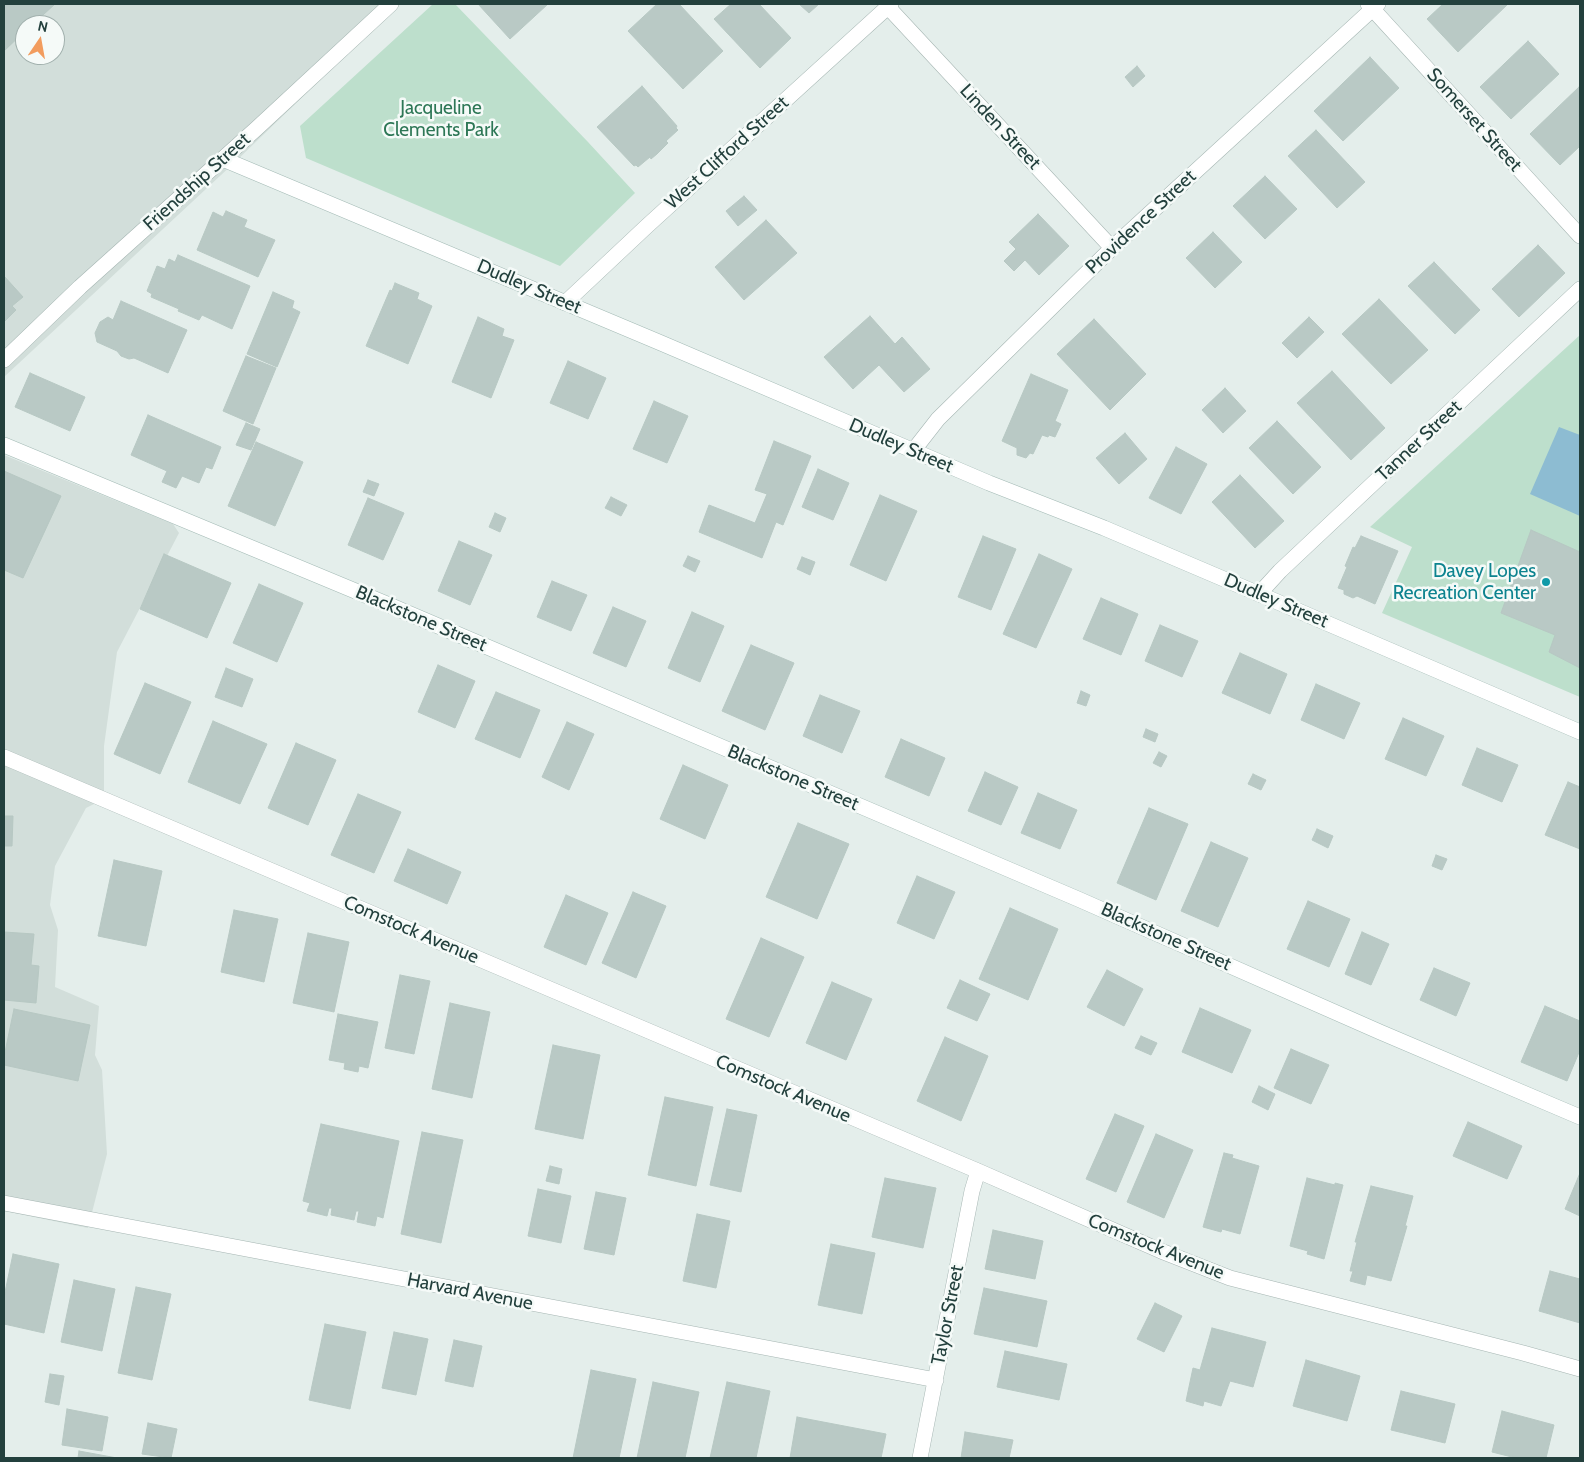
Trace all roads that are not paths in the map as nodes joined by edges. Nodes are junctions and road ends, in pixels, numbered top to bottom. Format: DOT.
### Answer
graph roads {
  1 [pos="391,4"];
  2 [pos="889,5"];
  3 [pos="1373,5"];
  4 [pos="223,159"];
  5 [pos="1580,236"];
  6 [pos="1112,248"];
  7 [pos="1580,289"];
  8 [pos="565,303"];
  9 [pos="4,360"];
  10 [pos="4,445"];
  11 [pos="913,451"];
  12 [pos="1259,594"];
  13 [pos="1580,732"];
  14 [pos="4,757"];
  15 [pos="1580,1117"];
  16 [pos="978,1171"];
  17 [pos="4,1203"];
  18 [pos="1580,1369"];
  19 [pos="936,1380"];
  20 [pos="920,1458"];
  1 -- 4 [label="street, Friendship Street"];
  2 -- 6 [label="street, Linden Street"];
  2 -- 8 [label="street, West Clifford Street"];
  3 -- 5 [label="street, Somerset Street"];
  3 -- 6 [label="street, Providence Street"];
  4 -- 8 [label="street, Dudley Street"];
  4 -- 9 [label="street, Friendship Street"];
  6 -- 11 [label="street, Providence Street"];
  7 -- 12 [label="street, Tanner Street"];
  8 -- 11 [label="street, Dudley Street"];
  10 -- 15 [label="street, Blackstone Street"];
  11 -- 12 [label="street, Dudley Street"];
  12 -- 13 [label="street, Dudley Street"];
  14 -- 16 [label="street, Comstock Avenue"];
  16 -- 18 [label="street, Comstock Avenue"];
  16 -- 19 [label="street, Taylor Street"];
  17 -- 19 [label="street, Harvard Avenue"];
  19 -- 20 [label="street, Taylor Street"];
}
